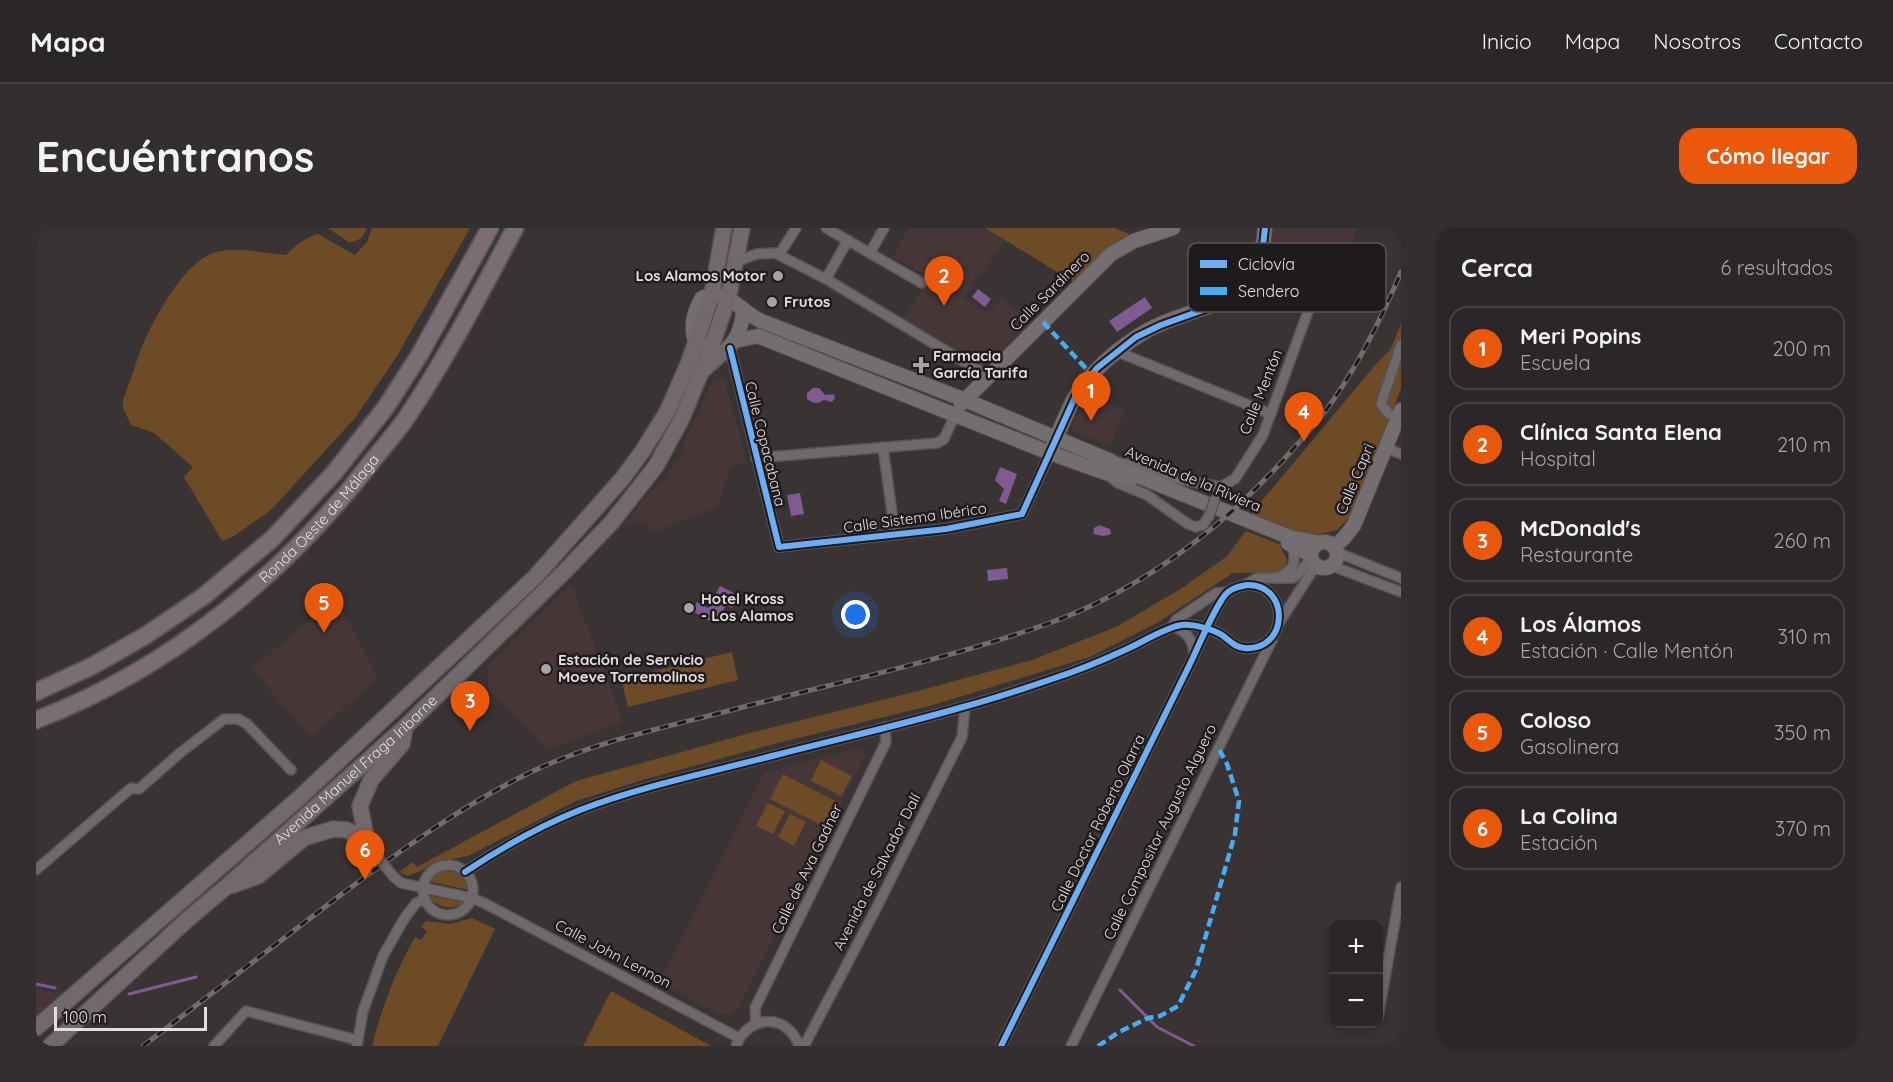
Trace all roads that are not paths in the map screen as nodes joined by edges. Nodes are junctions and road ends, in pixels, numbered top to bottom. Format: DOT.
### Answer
graph roads {
  1 [pos="490,228"];
  2 [pos="515,228"];
  3 [pos="723,228"];
  4 [pos="742,228"];
  5 [pos="750,228"];
  6 [pos="796,228"];
  7 [pos="826,228"];
  8 [pos="884,228"];
  9 [pos="1173,228"];
  10 [pos="1265,228"];
  11 [pos="848,240"];
  12 [pos="1263,243"];
  13 [pos="870,253"];
  14 [pos="779,255"];
  15 [pos="743,259"];
  16 [pos="732,278"];
  17 [pos="826,279"];
  18 [pos="922,283"];
  19 [pos="707,296"];
  20 [pos="728,299"];
  21 [pos="743,310"];
  22 [pos="1197,312"];
  23 [pos="1308,312"];
  24 [pos="761,321"];
  25 [pos="751,337"];
  26 [pos="694,338"];
  27 [pos="1401,345"];
  28 [pos="724,348"];
  29 [pos="1118,352"];
  30 [pos="988,376"];
  31 [pos="965,400"];
  32 [pos="1271,414"];
  33 [pos="954,415"];
  34 [pos="1399,415"];
  35 [pos="1056,439"];
  36 [pos="883,447"];
  37 [pos="1386,448"];
  38 [pos="1050,453"];
  39 [pos="1401,454"];
  40 [pos="756,458"];
  41 [pos="1109,467"];
  42 [pos="1220,487"];
  43 [pos="895,535"];
  44 [pos="1291,544"];
  45 [pos="779,547"];
  46 [pos="1323,555"];
  47 [pos="1275,578"];
  48 [pos="1401,578"];
  49 [pos="1245,585"];
  50 [pos="1228,592"];
  51 [pos="1401,592"];
  52 [pos="1217,609"];
  53 [pos="1172,626"];
  54 [pos="1278,627"];
  55 [pos="1207,629"];
  56 [pos="1222,635"];
  57 [pos="1194,656"];
  58 [pos="36,692"];
  59 [pos="965,707"];
  60 [pos="36,720"];
  61 [pos="405,727"];
  62 [pos="885,727"];
  63 [pos="291,770"];
  64 [pos="360,806"];
  65 [pos="333,829"];
  66 [pos="369,846"];
  67 [pos="36,870"];
  68 [pos="465,872"];
  69 [pos="226,887"];
  70 [pos="423,887"];
  71 [pos="1401,887"];
  72 [pos="472,898"];
  73 [pos="425,899"];
  74 [pos="1383,989"];
  75 [pos="756,1024"];
  76 [pos="36,1028"];
  77 [pos="738,1042"];
  78 [pos="357,1043"];
  79 [pos="50,1046"];
  80 [pos="214,1046"];
  81 [pos="799,1046"];
  82 [pos="804,1046"];
  83 [pos="1001,1046"];
  84 [pos="1071,1046"];
  1 -- 58 [label="highway, Ronda Oeste de Málaga"];
  2 -- 60 [label="highway, Ronda Oeste de Málaga"];
  3 -- 19 [label="main road"];
  4 -- 16 [label="main road"];
  5 -- 15 [label="main road"];
  6 -- 14 [label="street"];
  7 -- 11 [label="street"];
  8 -- 13 [label="street"];
  9 -- 30 [label="street, Calle Sardinero"];
  10 -- 12 [label="street"];
  11 -- 13 [label="street"];
  11 -- 17 [label="street"];
  13 -- 18 [label="street"];
  14 -- 15 [label="street"];
  14 -- 17 [label="street"];
  15 -- 16 [label="main road"];
  16 -- 20 [label="main road"];
  17 -- 30 [label="street"];
  19 -- 20 [label="street, Avenida de la Riviera"];
  19 -- 26 [label="main road, Avenida Manuel Fraga Iribarne"];
  20 -- 21 [label="street, Avenida de la Riviera"];
  20 -- 28 [label="main road, Avenida Manuel Fraga Iribarne"];
  21 -- 24 [label="street, Avenida de la Riviera"];
  21 -- 28 [label="street"];
  22 -- 29 [label="street"];
  23 -- 32 [label="street, Calle Mentón"];
  24 -- 25 [label="street"];
  24 -- 31 [label="street, Avenida de la Riviera"];
  25 -- 28 [label="street, Avenida de la Riviera"];
  25 -- 33 [label="street, Avenida de la Riviera"];
  26 -- 28 [label="street"];
  26 -- 76 [label="main road, Avenida Manuel Fraga Iribarne"];
  27 -- 34 [label="street, Calle Capri"];
  28 -- 40 [label="street, Calle Copacabana"];
  28 -- 61 [label="main road, Avenida Manuel Fraga Iribarne"];
  29 -- 32 [label="street"];
  29 -- 35 [label="street"];
  30 -- 31 [label="street, Calle Sardinero"];
  31 -- 33 [label="street"];
  31 -- 35 [label="street, Avenida de la Riviera"];
  32 -- 42 [label="street, Calle Mentón"];
  33 -- 36 [label="street"];
  33 -- 38 [label="street, Avenida de la Riviera"];
  34 -- 37 [label="street, Calle Capri"];
  35 -- 38 [label="street"];
  35 -- 41 [label="street, Avenida de la Riviera"];
  36 -- 40 [label="street"];
  36 -- 43 [label="street"];
  37 -- 39 [label="street"];
  37 -- 46 [label="street, Calle Capri"];
  38 -- 41 [label="street, Avenida de la Riviera"];
  38 -- 43 [label="street, Calle Sistema Ibérico"];
  40 -- 45 [label="street, Calle Copacabana"];
  41 -- 42 [label="street"];
  41 -- 42 [label="street, bridge"];
  41 -- 44 [label="street, Avenida de la Riviera"];
  41 -- 46 [label="street, Avenida de la Riviera"];
  43 -- 45 [label="street, Calle Sistema Ibérico"];
  44 -- 46 [label="street, Avenida de la Riviera"];
  44 -- 47 [label="street"];
  46 -- 47 [label="street"];
  46 -- 48 [label="street, Avenida de la Riviera"];
  46 -- 51 [label="street, Avenida de la Riviera"];
  46 -- 54 [label="street, Calle Compositor Augusto Alguero"];
  47 -- 49 [label="street"];
  49 -- 50 [label="street"];
  49 -- 54 [label="street"];
  50 -- 52 [label="street"];
  50 -- 53 [label="street"];
  52 -- 55 [label="street, Calle Doctor Roberto Olarra"];
  52 -- 56 [label="street"];
  53 -- 55 [label="street"];
  53 -- 57 [label="street"];
  53 -- 59 [label="street"];
  54 -- 56 [label="street"];
  54 -- 84 [label="street, Calle Compositor Augusto Alguero"];
  55 -- 56 [label="street"];
  55 -- 57 [label="street, Calle Doctor Roberto Olarra"];
  57 -- 83 [label="street, Calle Doctor Roberto Olarra"];
  59 -- 62 [label="street"];
  59 -- 82 [label="street, Avenida de Salvador Dalí"];
  61 -- 64 [label="main road"];
  61 -- 69 [label="main road, Avenida Manuel Fraga Iribarne"];
  62 -- 68 [label="street"];
  62 -- 75 [label="street, Calle de Ava Gadner"];
  63 -- 67 [label="street"];
  64 -- 65 [label="main road"];
  64 -- 66 [label="main road"];
  65 -- 66 [label="main road"];
  65 -- 69 [label="main road"];
  66 -- 70 [label="street, Calle John Lennon, bridge"];
  68 -- 70 [label="street"];
  68 -- 72 [label="street"];
  69 -- 79 [label="main road, Avenida Manuel Fraga Iribarne"];
  70 -- 72 [label="street, Calle John Lennon"];
  70 -- 73 [label="street"];
  71 -- 74 [label="street"];
  72 -- 73 [label="street"];
  72 -- 77 [label="street, Calle John Lennon"];
  73 -- 78 [label="street"];
  75 -- 77 [label="street"];
  75 -- 81 [label="street"];
  78 -- 80 [label="street"];
}
